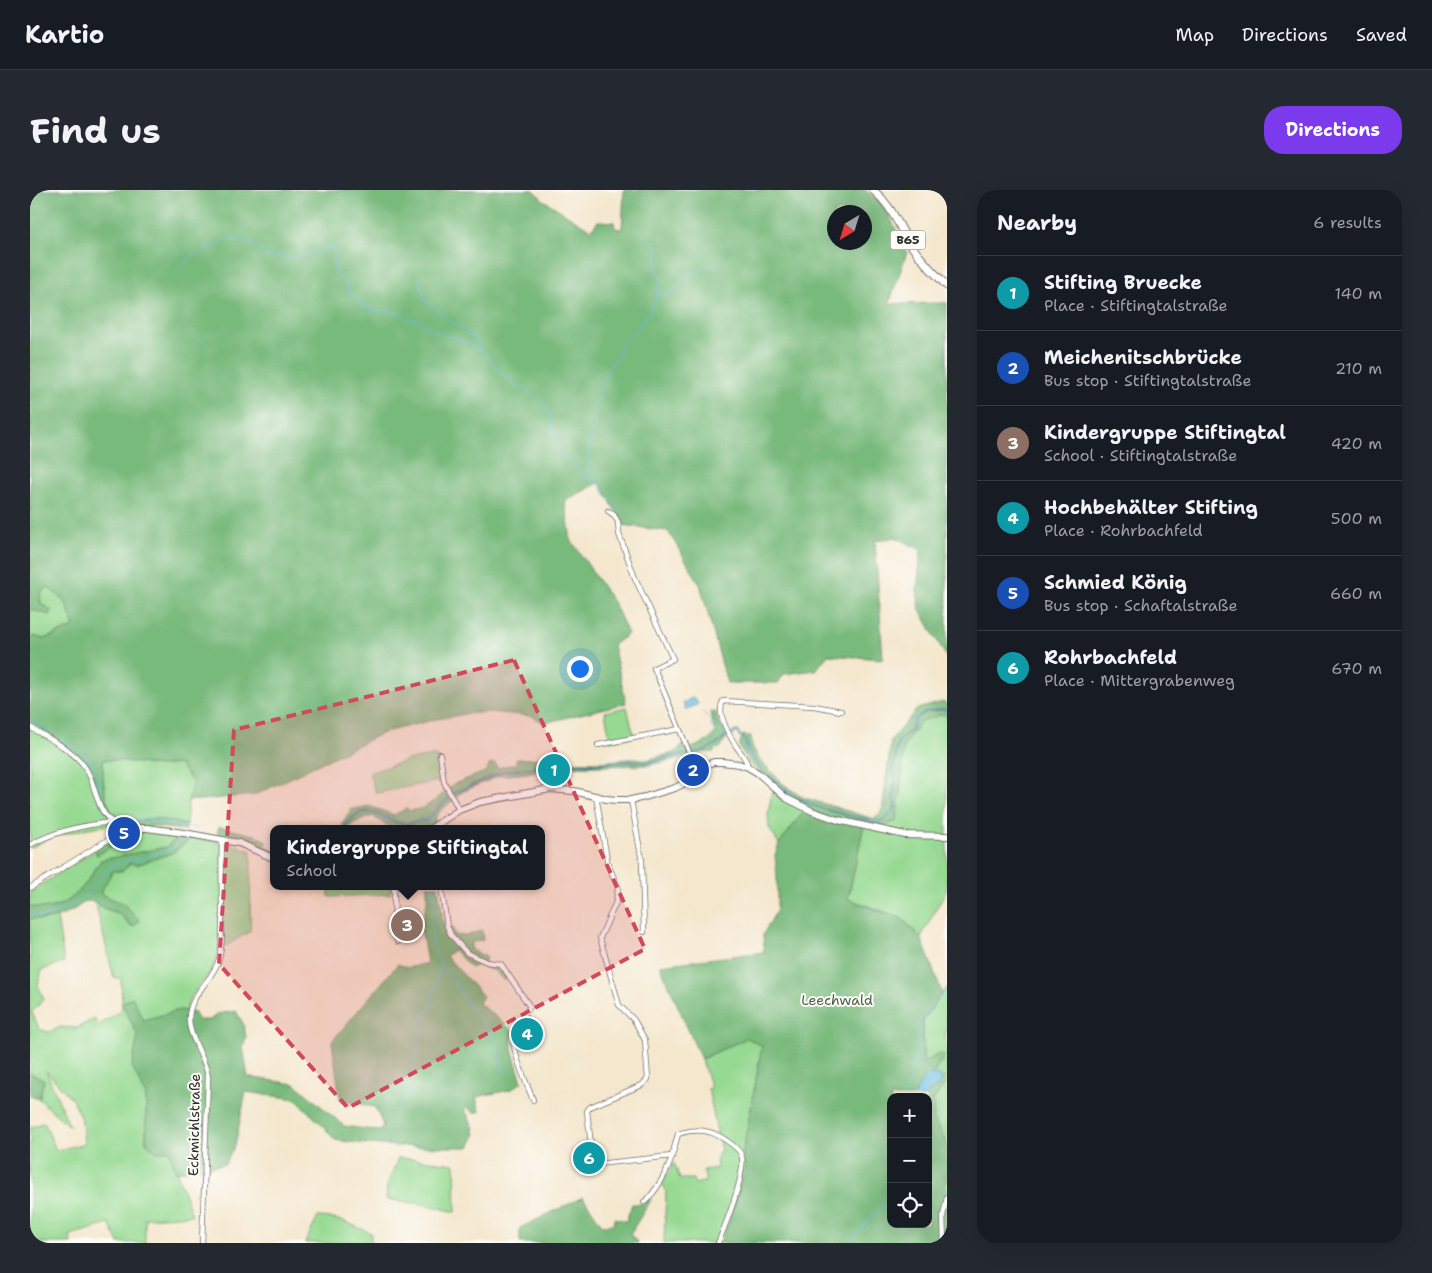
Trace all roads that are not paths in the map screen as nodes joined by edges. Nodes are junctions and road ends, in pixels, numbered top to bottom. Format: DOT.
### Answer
graph roads {
  1 [pos="873,190"];
  2 [pos="947,286"];
  3 [pos="608,511"];
  4 [pos="841,712"];
  5 [pos="30,727"];
  6 [pos="679,729"];
  7 [pos="598,745"];
  8 [pos="440,754"];
  9 [pos="748,767"];
  10 [pos="700,768"];
  11 [pos="596,796"];
  12 [pos="631,800"];
  13 [pos="459,810"];
  14 [pos="112,822"];
  15 [pos="440,825"];
  16 [pos="127,828"];
  17 [pos="947,836"];
  18 [pos="222,840"];
  19 [pos="30,845"];
  20 [pos="270,857"];
  21 [pos="30,888"];
  22 [pos="394,890"];
  23 [pos="442,890"];
  24 [pos="644,932"];
  25 [pos="398,942"];
  26 [pos="533,1100"];
  27 [pos="672,1156"];
  28 [pos="947,1198"];
  29 [pos="644,1202"];
  30 [pos="202,1243"];
  31 [pos="718,1243"];
  32 [pos="944,1243"];
  1 -- 2 [label="main road, B65"];
  3 -- 6 [label="street"];
  4 -- 9 [label="street"];
  5 -- 14 [label="street"];
  6 -- 7 [label="street"];
  6 -- 10 [label="street"];
  8 -- 13 [label="street"];
  9 -- 10 [label="street"];
  9 -- 17 [label="street"];
  10 -- 12 [label="street"];
  11 -- 12 [label="street"];
  11 -- 13 [label="street"];
  11 -- 27 [label="street"];
  12 -- 24 [label="street"];
  13 -- 15 [label="street"];
  14 -- 16 [label="street"];
  14 -- 19 [label="street"];
  16 -- 18 [label="street"];
  16 -- 21 [label="street"];
  18 -- 20 [label="street"];
  18 -- 30 [label="street, Eckmichlstraße"];
  22 -- 25 [label="street"];
  23 -- 26 [label="street"];
  27 -- 29 [label="street"];
  27 -- 31 [label="street"];
  28 -- 32 [label="street"];
}
